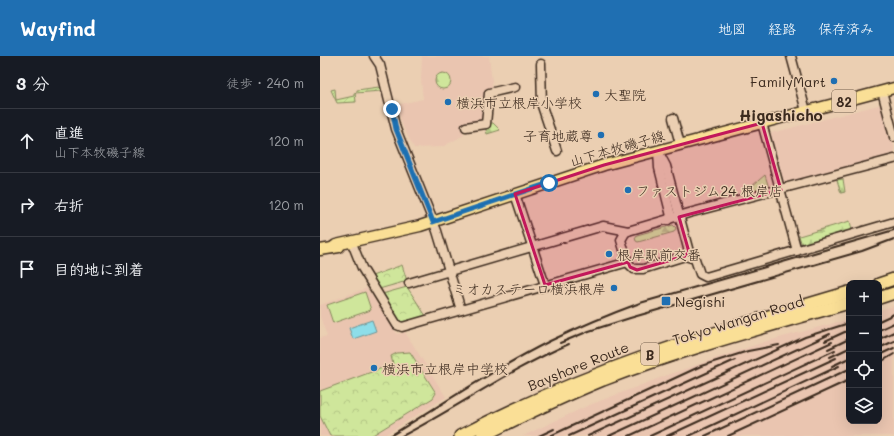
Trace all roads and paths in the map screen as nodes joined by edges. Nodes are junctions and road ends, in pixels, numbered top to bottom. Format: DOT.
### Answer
graph roads {
  1 [pos="374,56"];
  2 [pos="791,56"];
  3 [pos="540,64"];
  4 [pos="515,87"];
  5 [pos="894,88"];
  6 [pos="882,91"];
  7 [pos="806,110"];
  8 [pos="672,118"];
  9 [pos="762,123"];
  10 [pos="466,127"];
  11 [pos="894,137"];
  12 [pos="680,144"];
  13 [pos="557,151"];
  14 [pos="658,151"];
  15 [pos="894,159"];
  16 [pos="781,190"];
  17 [pos="515,194"];
  18 [pos="679,217"];
  19 [pos="668,220"];
  20 [pos="433,222"];
  21 [pos="894,222"];
  22 [pos="628,231"];
  23 [pos="351,243"];
  24 [pos="531,247"];
  25 [pos="320,250"];
  26 [pos="797,251"];
  27 [pos="685,256"];
  28 [pos="628,262"];
  29 [pos="449,271"];
  30 [pos="894,281"];
  31 [pos="408,283"];
  32 [pos="882,284"];
  33 [pos="545,285"];
  34 [pos="894,292"];
  35 [pos="846,295"];
  36 [pos="846,295"];
  37 [pos="882,295"];
  38 [pos="846,306"];
  39 [pos="846,306"];
  40 [pos="461,310"];
  41 [pos="460,436"];
  42 [pos="464,436"];
  43 [pos="482,436"];
  44 [pos="488,436"];
  1 -- 20 [label="street"];
  2 -- 7 [label="street"];
  3 -- 13 [label="street"];
  4 -- 10 [label="street"];
  5 -- 6 [label="main road, 山下本牧磯子線 / 82"];
  6 -- 7 [label="main road, 山下本牧磯子線 / 82"];
  6 -- 11 [label="street"];
  7 -- 9 [label="main road, 山下本牧磯子線 / 82"];
  8 -- 12 [label="street"];
  9 -- 12 [label="main road, 山下本牧磯子線 / 82"];
  9 -- 16 [label="street"];
  12 -- 14 [label="main road, 山下本牧磯子線 / 82"];
  14 -- 17 [label="main road, 山下本牧磯子線 / 82"];
  14 -- 18 [label="street"];
  14 -- 19 [label="street"];
  15 -- 16 [label="street"];
  16 -- 18 [label="street"];
  16 -- 26 [label="street"];
  17 -- 20 [label="main road, 山下本牧磯子線 / 82"];
  17 -- 24 [label="street"];
  18 -- 19 [label="street"];
  18 -- 27 [label="street"];
  19 -- 22 [label="street"];
  20 -- 23 [label="main road, 山下本牧磯子線 / 82"];
  20 -- 29 [label="street"];
  21 -- 26 [label="street"];
  22 -- 24 [label="street"];
  22 -- 28 [label="street"];
  23 -- 25 [label="main road, 山下本牧磯子線 / 82"];
  23 -- 40 [label="street"];
  24 -- 29 [label="street"];
  24 -- 33 [label="street"];
  26 -- 27 [label="street"];
  27 -- 28 [label="street"];
  28 -- 33 [label="street"];
  29 -- 31 [label="street"];
  29 -- 40 [label="street"];
  30 -- 32 [label="highway"];
  33 -- 40 [label="street"];
  34 -- 37 [label="highway"];
  35 -- 41 [label="highway, Bayshore Route / B"];
  36 -- 42 [label="highway, Tokyo Wangan Road"];
  38 -- 43 [label="highway, Tokyo Wangan Road"];
  39 -- 44 [label="highway, Bayshore Route / B"];
}
